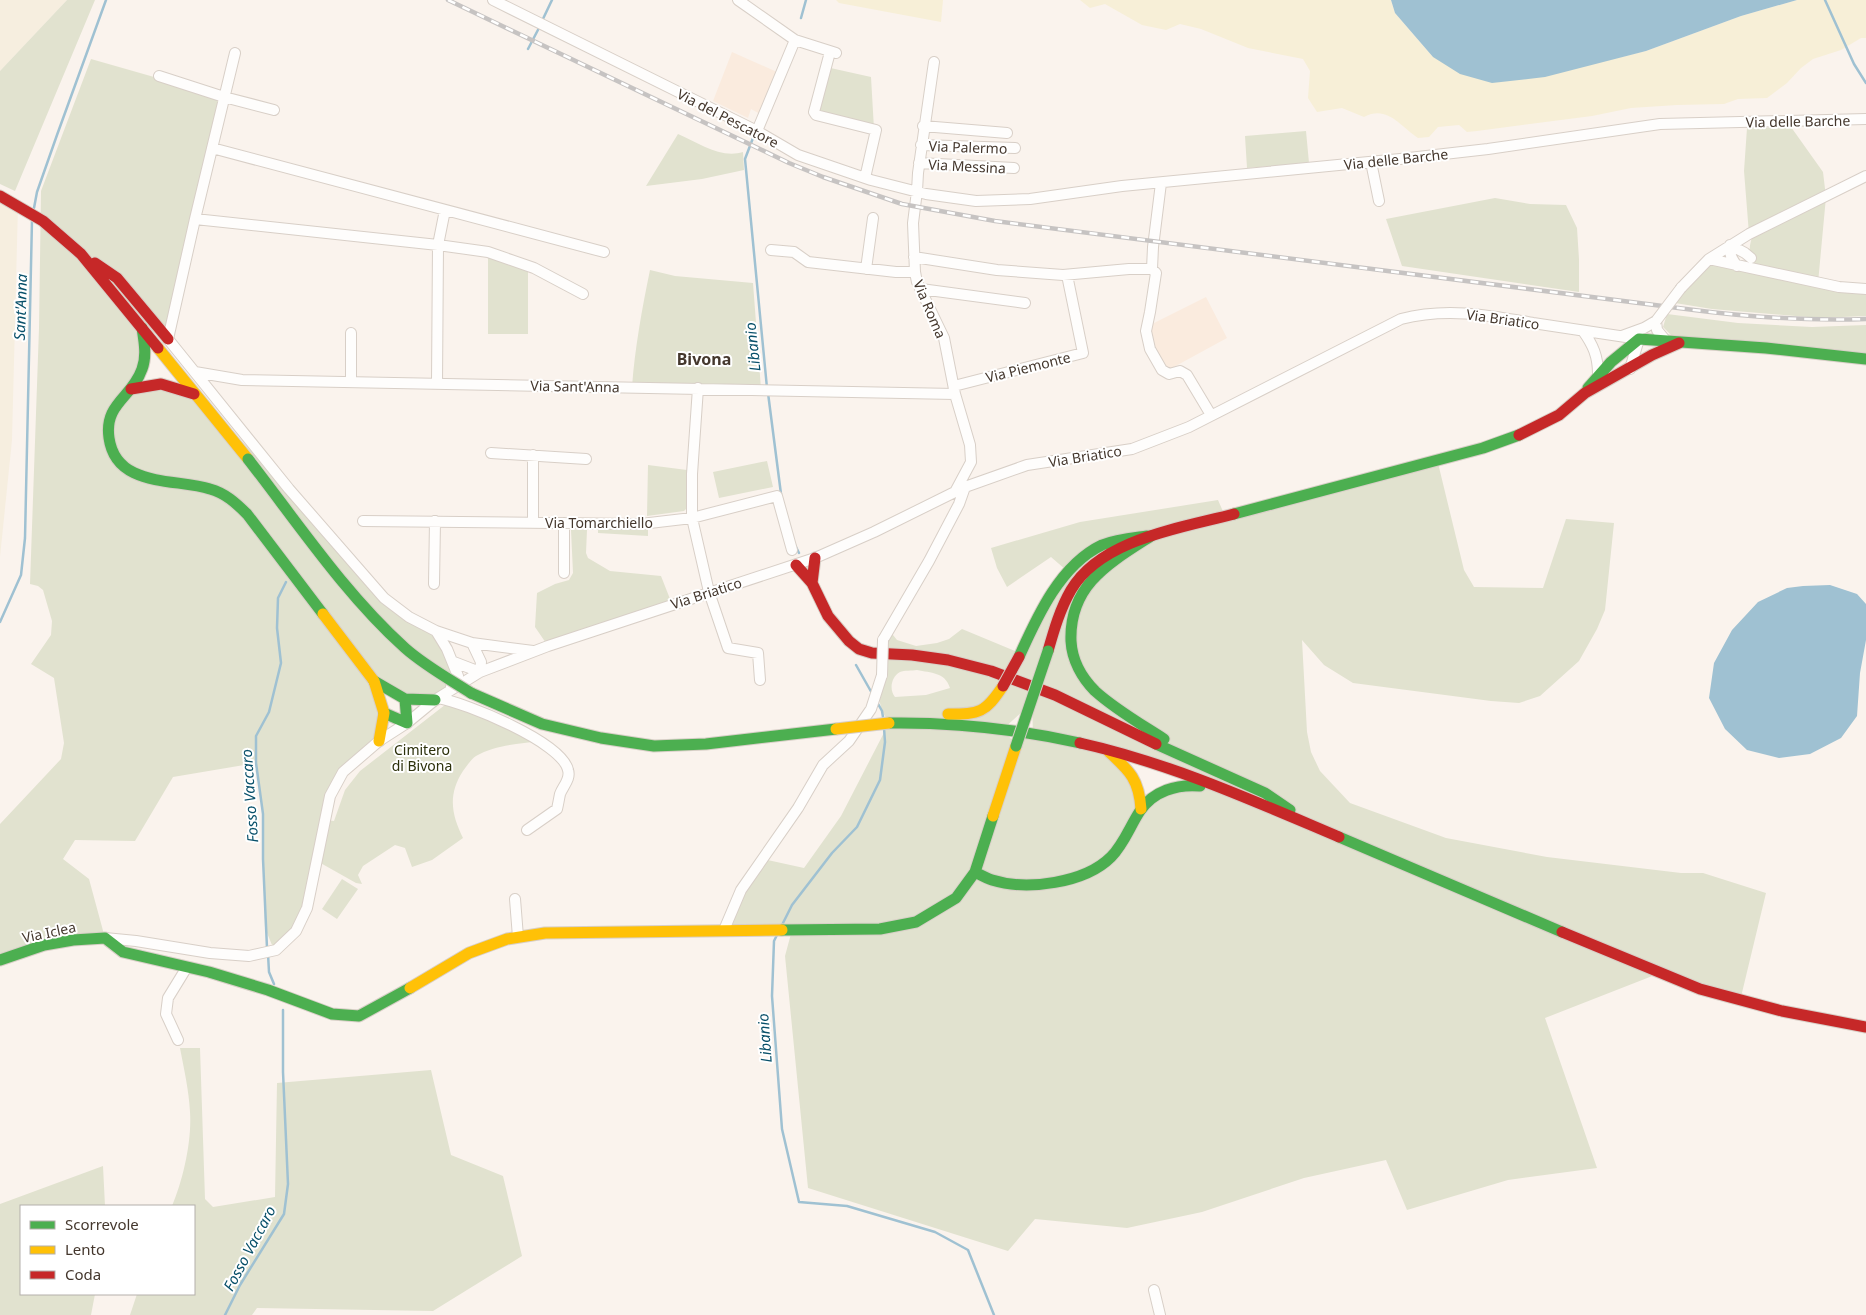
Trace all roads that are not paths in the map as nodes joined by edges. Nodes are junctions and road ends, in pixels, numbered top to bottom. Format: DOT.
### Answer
graph roads {
  1 [pos="493,0"];
  2 [pos="738,0"];
  3 [pos="795,40"];
  4 [pos="234,53"];
  5 [pos="934,62"];
  6 [pos="159,76"];
  7 [pos="224,97"];
  8 [pos="274,110"];
  9 [pos="1866,119"];
  10 [pos="923,126"];
  11 [pos="757,131"];
  12 [pos="1007,133"];
  13 [pos="921,145"];
  14 [pos="212,148"];
  15 [pos="1015,148"];
  16 [pos="1371,162"];
  17 [pos="919,164"];
  18 [pos="1014,168"];
  19 [pos="1866,176"];
  20 [pos="865,178"];
  21 [pos="1160,183"];
  22 [pos="922,193"];
  23 [pos="0,196"];
  24 [pos="1379,201"];
  25 [pos="445,210"];
  26 [pos="873,218"];
  27 [pos="194,219"];
  28 [pos="1754,232"];
  29 [pos="438,244"];
  30 [pos="1730,246"];
  31 [pos="771,250"];
  32 [pos="604,252"];
  33 [pos="81,254"];
  34 [pos="914,257"];
  35 [pos="1751,258"];
  36 [pos="1709,259"];
  37 [pos="1737,266"];
  38 [pos="866,269"];
  39 [pos="1152,270"];
  40 [pos="1760,271"];
  41 [pos="915,272"];
  42 [pos="1067,275"];
  43 [pos="921,289"];
  44 [pos="1866,290"];
  45 [pos="584,294"];
  46 [pos="1025,303"];
  47 [pos="1656,325"];
  48 [pos="142,328"];
  49 [pos="1583,331"];
  50 [pos="351,333"];
  51 [pos="1641,334"];
  52 [pos="168,339"];
  53 [pos="1667,342"];
  54 [pos="1679,343"];
  55 [pos="1866,359"];
  56 [pos="1630,369"];
  57 [pos="195,372"];
  58 [pos="1598,374"];
  59 [pos="350,382"];
  60 [pos="437,383"];
  61 [pos="698,388"];
  62 [pos="132,389"];
  63 [pos="954,390"];
  64 [pos="1585,393"];
  65 [pos="194,394"];
  66 [pos="1211,415"];
  67 [pos="491,452"];
  68 [pos="533,455"];
  69 [pos="586,459"];
  70 [pos="960,488"];
  71 [pos="692,518"];
  72 [pos="363,521"];
  73 [pos="435,521"];
  74 [pos="533,522"];
  75 [pos="564,523"];
  76 [pos="1151,536"];
  77 [pos="792,550"];
  78 [pos="816,558"];
  79 [pos="796,565"];
  80 [pos="564,573"];
  81 [pos="812,583"];
  82 [pos="434,584"];
  83 [pos="709,592"];
  84 [pos="436,631"];
  85 [pos="472,643"];
  86 [pos="533,651"];
  87 [pos="454,662"];
  88 [pos="480,672"];
  89 [pos="760,680"];
  90 [pos="374,681"];
  91 [pos="448,691"];
  92 [pos="405,699"];
  93 [pos="436,699"];
  94 [pos="384,713"];
  95 [pos="919,721"];
  96 [pos="407,723"];
  97 [pos="379,741"];
  98 [pos="1106,750"];
  99 [pos="1198,763"];
  100 [pos="1215,787"];
  101 [pos="1141,809"];
  102 [pos="1314,827"];
  103 [pos="527,830"];
  104 [pos="976,872"];
  105 [pos="516,899"];
  106 [pos="724,930"];
  107 [pos="518,937"];
  108 [pos="105,938"];
  109 [pos="0,960"];
  110 [pos="187,967"];
  111 [pos="1866,1027"];
  112 [pos="178,1040"];
  113 [pos="1154,1290"];
  114 [pos="1160,1315"];
  1 -- 11 [label="street, Via del Pescatore"];
  2 -- 3 [label="street"];
  3 -- 11 [label="street"];
  3 -- 20 [label="street"];
  4 -- 7 [label="street"];
  5 -- 10 [label="street, Via Roma"];
  6 -- 7 [label="street"];
  7 -- 8 [label="street"];
  7 -- 14 [label="street"];
  9 -- 16 [label="street, Via delle Barche"];
  10 -- 12 [label="street"];
  10 -- 13 [label="street, Via Roma"];
  11 -- 20 [label="street, Via del Pescatore"];
  13 -- 15 [label="street, Via Palermo"];
  13 -- 17 [label="street, Via Roma"];
  14 -- 25 [label="street"];
  14 -- 27 [label="street"];
  16 -- 21 [label="street, Via delle Barche"];
  16 -- 24 [label="street"];
  17 -- 18 [label="street, Via Messina"];
  17 -- 22 [label="street, Via Roma"];
  19 -- 28 [label="street"];
  20 -- 22 [label="street, Via del Pescatore"];
  21 -- 22 [label="street, Via delle Barche"];
  21 -- 39 [label="street"];
  22 -- 34 [label="street, Via Roma"];
  23 -- 33 [label="main road"];
  25 -- 29 [label="street"];
  25 -- 32 [label="street"];
  26 -- 38 [label="street"];
  27 -- 29 [label="street"];
  27 -- 52 [label="street"];
  28 -- 30 [label="street"];
  28 -- 35 [label="street"];
  29 -- 45 [label="street"];
  29 -- 60 [label="street"];
  30 -- 35 [label="street"];
  30 -- 36 [label="street"];
  30 -- 37 [label="street"];
  31 -- 38 [label="street"];
  33 -- 48 [label="main road"];
  33 -- 52 [label="main road"];
  34 -- 41 [label="street, Via Roma"];
  34 -- 42 [label="street"];
  35 -- 40 [label="street"];
  36 -- 37 [label="street"];
  36 -- 47 [label="street, bridge"];
  37 -- 40 [label="street"];
  38 -- 41 [label="street"];
  39 -- 42 [label="street"];
  39 -- 66 [label="street"];
  40 -- 44 [label="street"];
  41 -- 43 [label="street, Via Roma"];
  42 -- 63 [label="street, Via Piemonte"];
  43 -- 46 [label="street"];
  43 -- 63 [label="street, Via Roma"];
  47 -- 51 [label="street"];
  47 -- 53 [label="street"];
  48 -- 62 [label="main road"];
  48 -- 65 [label="main road"];
  49 -- 51 [label="street, Via Briatico"];
  49 -- 58 [label="street"];
  49 -- 66 [label="street, Via Briatico"];
  50 -- 59 [label="street"];
  51 -- 53 [label="main road"];
  51 -- 56 [label="street"];
  51 -- 58 [label="main road"];
  52 -- 57 [label="street"];
  53 -- 54 [label="main road"];
  54 -- 55 [label="main road"];
  54 -- 56 [label="main road"];
  56 -- 64 [label="main road"];
  57 -- 59 [label="street, Via Sant'Anna"];
  57 -- 84 [label="street"];
  58 -- 64 [label="main road"];
  59 -- 60 [label="street, Via Sant'Anna"];
  60 -- 61 [label="street, Via Sant'Anna"];
  61 -- 63 [label="street, Via Sant'Anna"];
  61 -- 71 [label="street"];
  62 -- 65 [label="main road"];
  62 -- 90 [label="main road"];
  63 -- 70 [label="street, Via Roma"];
  64 -- 76 [label="main road"];
  65 -- 95 [label="main road, bridge"];
  66 -- 70 [label="street, Via Briatico"];
  67 -- 68 [label="street"];
  68 -- 69 [label="street"];
  68 -- 74 [label="street"];
  70 -- 78 [label="street, Via Briatico"];
  70 -- 106 [label="street, Via Roma, bridge"];
  71 -- 75 [label="street, Via Tomarchiello"];
  71 -- 77 [label="street, Via Tomarchiello"];
  71 -- 83 [label="street"];
  72 -- 73 [label="street, Via Tomarchiello"];
  73 -- 74 [label="street, Via Tomarchiello"];
  73 -- 82 [label="street"];
  74 -- 75 [label="street, Via Tomarchiello"];
  75 -- 80 [label="street"];
  76 -- 95 [label="main road, bridge"];
  76 -- 99 [label="main road"];
  76 -- 104 [label="main road, bridge"];
  78 -- 79 [label="street, Via Briatico"];
  78 -- 81 [label="main road"];
  79 -- 81 [label="main road"];
  79 -- 83 [label="street, Via Briatico"];
  81 -- 99 [label="main road"];
  83 -- 86 [label="street, Via Briatico"];
  83 -- 89 [label="street"];
  84 -- 85 [label="street"];
  84 -- 87 [label="street"];
  85 -- 86 [label="street"];
  85 -- 88 [label="street"];
  86 -- 88 [label="street, Via Briatico"];
  87 -- 88 [label="street"];
  87 -- 91 [label="street"];
  88 -- 91 [label="street, Via Briatico"];
  90 -- 92 [label="main road"];
  90 -- 94 [label="main road"];
  91 -- 93 [label="street, Via Briatico"];
  92 -- 93 [label="main road"];
  92 -- 96 [label="main road"];
  93 -- 96 [label="street, Via Briatico"];
  93 -- 103 [label="street"];
  94 -- 96 [label="main road"];
  94 -- 97 [label="main road"];
  95 -- 98 [label="main road"];
  96 -- 97 [label="street, Via Briatico"];
  97 -- 108 [label="street, Via Briatico"];
  98 -- 100 [label="main road"];
  98 -- 101 [label="main road"];
  99 -- 102 [label="main road"];
  100 -- 101 [label="main road"];
  100 -- 102 [label="main road"];
  101 -- 104 [label="main road"];
  102 -- 111 [label="main road"];
  104 -- 106 [label="main road"];
  105 -- 107 [label="street"];
  106 -- 107 [label="main road"];
  107 -- 110 [label="main road"];
  108 -- 109 [label="main road, Via Iclea"];
  108 -- 110 [label="main road"];
  110 -- 112 [label="street"];
  113 -- 114 [label="street"];
}
